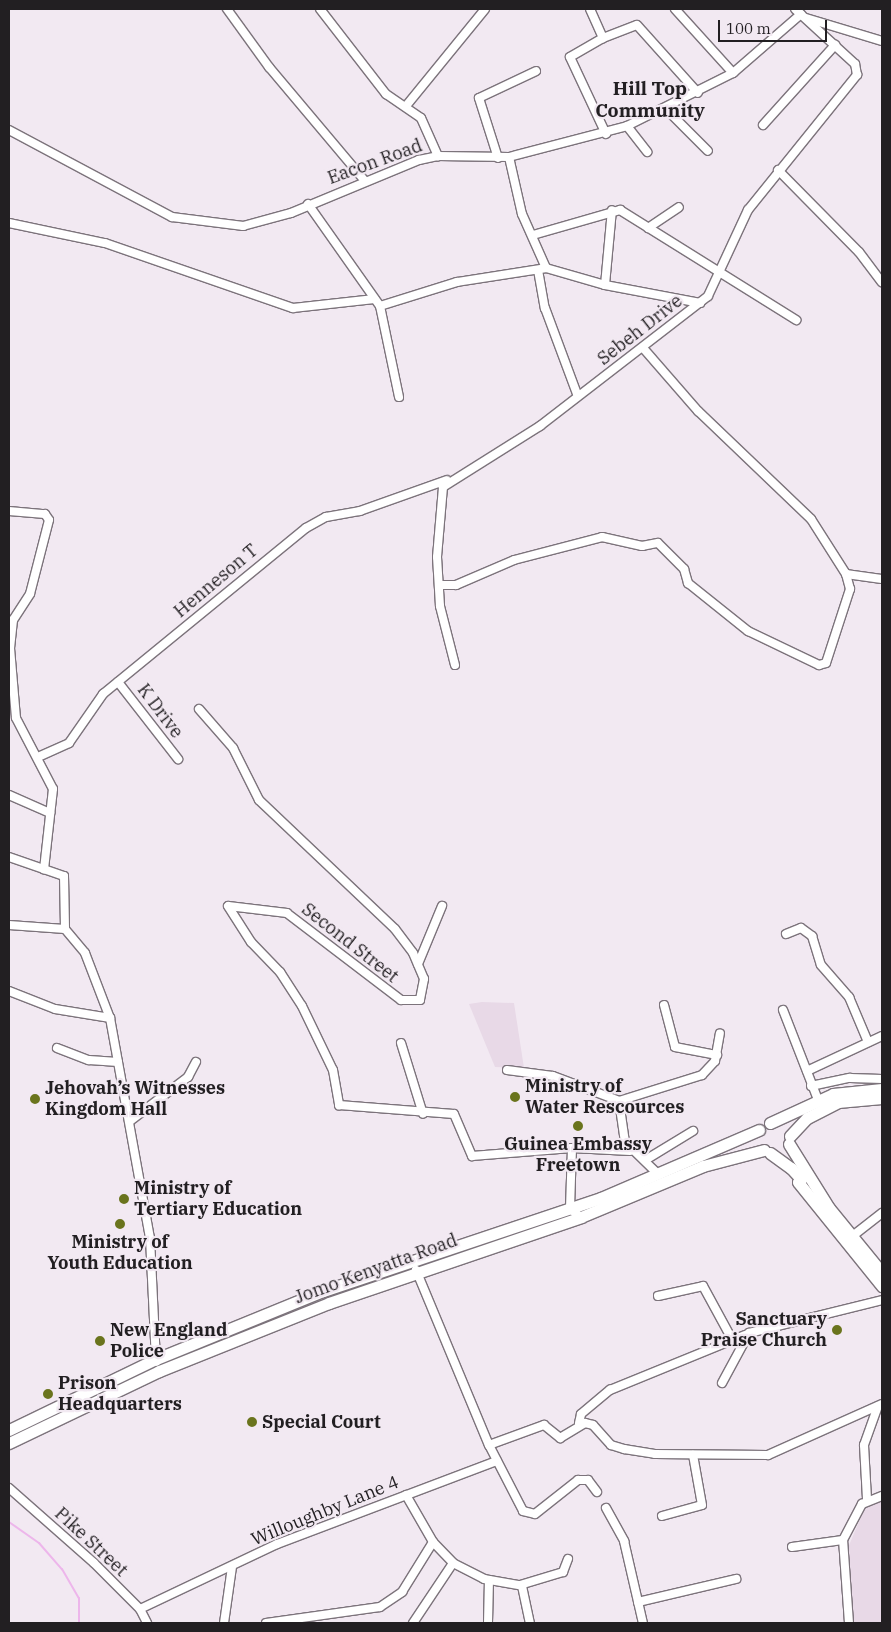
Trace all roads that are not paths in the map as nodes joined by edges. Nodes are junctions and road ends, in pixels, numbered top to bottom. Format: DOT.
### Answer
graph roads {
  1 [pos="227,9"];
  2 [pos="320,9"];
  3 [pos="485,9"];
  4 [pos="590,9"];
  5 [pos="675,9"];
  6 [pos="801,14"];
  7 [pos="603,38"];
  8 [pos="882,41"];
  9 [pos="835,45"];
  10 [pos="536,71"];
  11 [pos="732,73"];
  12 [pos="698,93"];
  13 [pos="406,106"];
  14 [pos="666,109"];
  15 [pos="763,125"];
  16 [pos="627,126"];
  17 [pos="9,130"];
  18 [pos="606,134"];
  19 [pos="708,151"];
  20 [pos="647,152"];
  21 [pos="438,156"];
  22 [pos="509,157"];
  23 [pos="498,158"];
  24 [pos="778,170"];
  25 [pos="364,180"];
  26 [pos="308,204"];
  27 [pos="679,207"];
  28 [pos="612,210"];
  29 [pos="9,223"];
  30 [pos="648,228"];
  31 [pos="532,235"];
  32 [pos="542,269"];
  33 [pos="718,270"];
  34 [pos="882,282"];
  35 [pos="605,285"];
  36 [pos="377,302"];
  37 [pos="700,303"];
  38 [pos="796,320"];
  39 [pos="643,348"];
  40 [pos="577,394"];
  41 [pos="399,397"];
  42 [pos="447,480"];
  43 [pos="9,511"];
  44 [pos="846,574"];
  45 [pos="882,579"];
  46 [pos="440,585"];
  47 [pos="455,665"];
  48 [pos="118,682"];
  49 [pos="199,709"];
  50 [pos="38,756"];
  51 [pos="178,759"];
  52 [pos="9,795"];
  53 [pos="50,813"];
  54 [pos="9,857"];
  55 [pos="44,869"];
  56 [pos="442,906"];
  57 [pos="9,925"];
  58 [pos="65,928"];
  59 [pos="786,934"];
  60 [pos="418,964"];
  61 [pos="9,992"];
  62 [pos="664,1006"];
  63 [pos="783,1010"];
  64 [pos="110,1018"];
  65 [pos="720,1033"];
  66 [pos="882,1036"];
  67 [pos="868,1042"];
  68 [pos="401,1043"];
  69 [pos="57,1048"];
  70 [pos="717,1054"];
  71 [pos="118,1062"];
  72 [pos="196,1062"];
  73 [pos="507,1070"];
  74 [pos="807,1071"];
  75 [pos="882,1079"];
  76 [pos="811,1086"];
  77 [pos="882,1089"];
  78 [pos="882,1098"];
  79 [pos="818,1100"];
  80 [pos="619,1101"];
  81 [pos="423,1114"];
  82 [pos="130,1121"];
  83 [pos="770,1122"];
  84 [pos="759,1130"];
  85 [pos="693,1131"];
  86 [pos="789,1140"];
  87 [pos="572,1148"];
  88 [pos="630,1151"];
  89 [pos="767,1152"];
  90 [pos="647,1159"];
  91 [pos="658,1173"];
  92 [pos="570,1209"];
  93 [pos="882,1214"];
  94 [pos="581,1217"];
  95 [pos="849,1240"];
  96 [pos="415,1266"];
  97 [pos="882,1273"];
  98 [pos="882,1286"];
  99 [pos="658,1296"];
  100 [pos="882,1300"];
  101 [pos="745,1335"];
  102 [pos="733,1341"];
  103 [pos="156,1359"];
  104 [pos="159,1371"];
  105 [pos="722,1383"];
  106 [pos="880,1405"];
  107 [pos="579,1423"];
  108 [pos="9,1430"];
  109 [pos="9,1443"];
  110 [pos="490,1445"];
  111 [pos="693,1455"];
  112 [pos="497,1462"];
  113 [pos="9,1488"];
  114 [pos="597,1492"];
  115 [pos="406,1495"];
  116 [pos="882,1496"];
  117 [pos="867,1499"];
  118 [pos="606,1508"];
  119 [pos="662,1516"];
  120 [pos="844,1540"];
  121 [pos="433,1542"];
  122 [pos="792,1547"];
  123 [pos="568,1559"];
  124 [pos="454,1563"];
  125 [pos="232,1567"];
  126 [pos="736,1579"];
  127 [pos="489,1580"];
  128 [pos="520,1585"];
  129 [pos="638,1602"];
  130 [pos="140,1609"];
  131 [pos="147,1623"];
  132 [pos="224,1623"];
  133 [pos="266,1623"];
  134 [pos="413,1623"];
  135 [pos="488,1623"];
  136 [pos="530,1623"];
  137 [pos="643,1623"];
  138 [pos="849,1623"];
  1 -- 25 [label="street"];
  2 -- 13 [label="street"];
  3 -- 13 [label="street"];
  4 -- 7 [label="street"];
  5 -- 11 [label="street"];
  6 -- 8 [label="street"];
  6 -- 9 [label="street, Sebeh Drive"];
  6 -- 11 [label="street, Eacon Road"];
  7 -- 12 [label="street"];
  7 -- 18 [label="street"];
  9 -- 15 [label="street"];
  9 -- 24 [label="street, Sebeh Drive"];
  10 -- 23 [label="street"];
  11 -- 12 [label="street, Eacon Road"];
  12 -- 14 [label="street, Eacon Road"];
  13 -- 21 [label="street"];
  14 -- 16 [label="street, Eacon Road"];
  14 -- 19 [label="street"];
  16 -- 18 [label="street, Eacon Road"];
  16 -- 20 [label="street"];
  17 -- 26 [label="street, Eacon Road"];
  18 -- 22 [label="street, Eacon Road"];
  21 -- 23 [label="street, Eacon Road"];
  21 -- 25 [label="street, Eacon Road"];
  22 -- 23 [label="street, Eacon Road"];
  22 -- 31 [label="street"];
  24 -- 33 [label="street, Sebeh Drive"];
  24 -- 34 [label="street"];
  25 -- 26 [label="street, Eacon Road"];
  26 -- 36 [label="street"];
  27 -- 30 [label="street"];
  28 -- 30 [label="street"];
  28 -- 31 [label="street"];
  28 -- 35 [label="street"];
  29 -- 36 [label="street"];
  30 -- 33 [label="street"];
  31 -- 32 [label="street"];
  32 -- 35 [label="street"];
  32 -- 36 [label="street"];
  32 -- 40 [label="street"];
  33 -- 37 [label="street, Sebeh Drive"];
  33 -- 38 [label="street"];
  35 -- 37 [label="street"];
  36 -- 41 [label="street"];
  37 -- 39 [label="street, Sebeh Drive"];
  39 -- 40 [label="street, Sebeh Drive"];
  39 -- 44 [label="street"];
  40 -- 42 [label="street, Sebeh Drive"];
  42 -- 46 [label="street"];
  42 -- 48 [label="street, Henneson T"];
  43 -- 50 [label="street"];
  44 -- 45 [label="street"];
  44 -- 46 [label="street"];
  46 -- 47 [label="street"];
  48 -- 50 [label="street, Henneson T"];
  48 -- 51 [label="street, K Drive"];
  49 -- 60 [label="street, Second Street"];
  50 -- 53 [label="street"];
  52 -- 53 [label="street"];
  53 -- 55 [label="street"];
  54 -- 55 [label="street"];
  55 -- 58 [label="street"];
  56 -- 60 [label="street"];
  57 -- 58 [label="street"];
  58 -- 64 [label="street"];
  59 -- 67 [label="street"];
  60 -- 81 [label="street, Second Street"];
  61 -- 64 [label="street"];
  62 -- 70 [label="street"];
  63 -- 74 [label="street"];
  64 -- 71 [label="street"];
  65 -- 70 [label="street"];
  66 -- 67 [label="street"];
  67 -- 74 [label="street"];
  68 -- 81 [label="street"];
  69 -- 71 [label="street"];
  70 -- 80 [label="street"];
  71 -- 82 [label="street"];
  72 -- 82 [label="street"];
  73 -- 80 [label="street"];
  74 -- 76 [label="street"];
  75 -- 76 [label="street"];
  76 -- 79 [label="street"];
  77 -- 79 [label="main road, Jomo Kenyatta Road"];
  78 -- 86 [label="main road"];
  79 -- 83 [label="main road, Jomo Kenyatta Road"];
  80 -- 88 [label="street"];
  81 -- 87 [label="street"];
  82 -- 103 [label="street"];
  83 -- 84 [label="main road, Jomo Kenyatta Road"];
  83 -- 86 [label="main road"];
  84 -- 89 [label="main road"];
  84 -- 91 [label="main road, Jomo Kenyatta Road"];
  85 -- 90 [label="street"];
  86 -- 89 [label="main road, Jomo Kenyatta Road"];
  86 -- 95 [label="main road"];
  87 -- 88 [label="street"];
  87 -- 92 [label="street"];
  88 -- 90 [label="street"];
  89 -- 94 [label="main road, Jomo Kenyatta Road"];
  89 -- 95 [label="main road"];
  90 -- 91 [label="street"];
  91 -- 92 [label="main road, Jomo Kenyatta Road"];
  92 -- 94 [label="street"];
  92 -- 96 [label="main road, Jomo Kenyatta Road"];
  93 -- 95 [label="street"];
  94 -- 96 [label="main road, Jomo Kenyatta Road"];
  95 -- 97 [label="main road"];
  95 -- 98 [label="main road"];
  96 -- 103 [label="main road, Jomo Kenyatta Road"];
  96 -- 104 [label="main road, Jomo Kenyatta Road"];
  96 -- 110 [label="street"];
  99 -- 102 [label="street"];
  100 -- 101 [label="street"];
  101 -- 102 [label="street"];
  101 -- 105 [label="street"];
  102 -- 107 [label="street"];
  103 -- 104 [label="street"];
  103 -- 108 [label="main road, Jomo Kenyatta Road"];
  104 -- 109 [label="main road, Jomo Kenyatta Road"];
  106 -- 111 [label="street"];
  106 -- 117 [label="street"];
  107 -- 110 [label="street"];
  107 -- 111 [label="street"];
  110 -- 112 [label="street"];
  111 -- 119 [label="street"];
  112 -- 114 [label="street"];
  112 -- 115 [label="street, Willoughby Lane 4"];
  113 -- 130 [label="street, Pike Street"];
  115 -- 121 [label="street"];
  115 -- 125 [label="street, Willoughby Lane 4"];
  116 -- 117 [label="street"];
  117 -- 120 [label="street"];
  118 -- 129 [label="street"];
  120 -- 122 [label="street"];
  120 -- 138 [label="street"];
  121 -- 124 [label="street"];
  121 -- 133 [label="street"];
  123 -- 128 [label="street"];
  124 -- 127 [label="street"];
  124 -- 134 [label="street"];
  125 -- 130 [label="street, Willoughby Lane 4"];
  125 -- 132 [label="street"];
  126 -- 129 [label="street"];
  127 -- 128 [label="street"];
  127 -- 135 [label="street"];
  128 -- 136 [label="street"];
  129 -- 137 [label="street"];
  130 -- 131 [label="street, Pike Street"];
}
